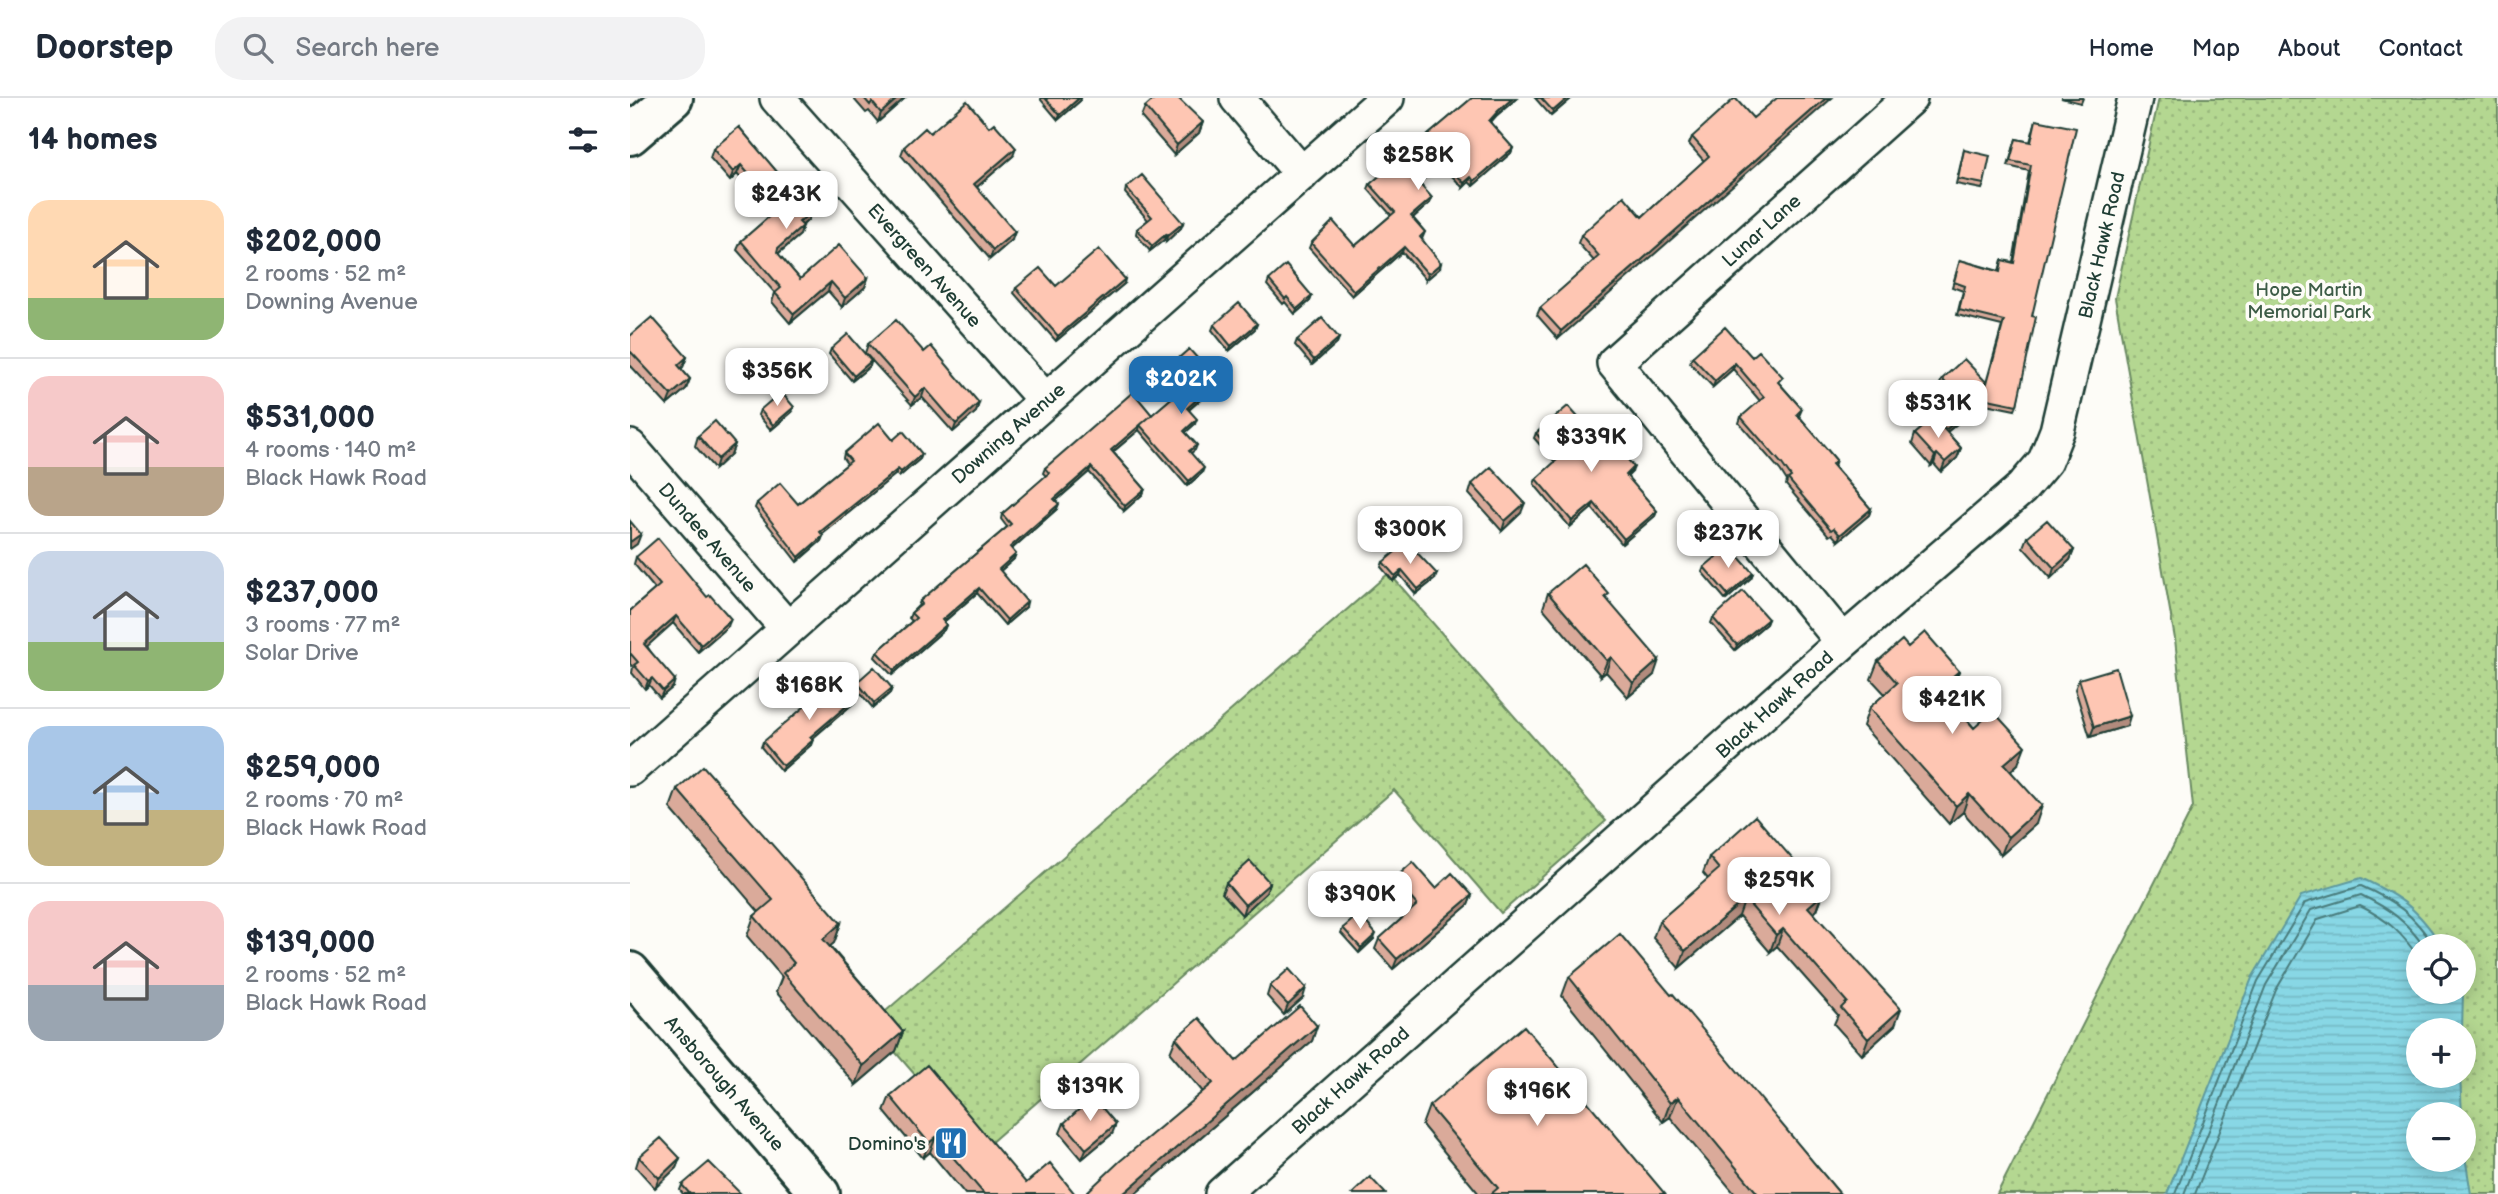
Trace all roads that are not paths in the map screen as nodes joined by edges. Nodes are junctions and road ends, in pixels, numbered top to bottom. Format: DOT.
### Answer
graph roads {
  1 [pos="673,98"];
  2 [pos="777,98"];
  3 [pos="1237,98"];
  4 [pos="1387,98"];
  5 [pos="1910,98"];
  6 [pos="2135,98"];
  7 [pos="630,135"];
  8 [pos="1302,174"];
  9 [pos="1045,400"];
  10 [pos="630,447"];
  11 [pos="787,628"];
  12 [pos="1843,642"];
  13 [pos="630,769"];
  14 [pos="630,972"];
  15 [pos="820,1194"];
  16 [pos="1222,1194"];
  1 -- 7 [label="main road"];
  2 -- 9 [label="street, Evergreen Avenue"];
  3 -- 8 [label="street"];
  4 -- 8 [label="street, Downing Avenue"];
  5 -- 12 [label="street, Lunar Lane"];
  6 -- 12 [label="street, Black Hawk Road"];
  8 -- 9 [label="street, Downing Avenue"];
  9 -- 11 [label="street, Downing Avenue"];
  10 -- 11 [label="street, Dundee Avenue"];
  11 -- 13 [label="street, Downing Avenue"];
  12 -- 16 [label="street, Black Hawk Road"];
  14 -- 15 [label="main road, Ansborough Avenue"];
}
